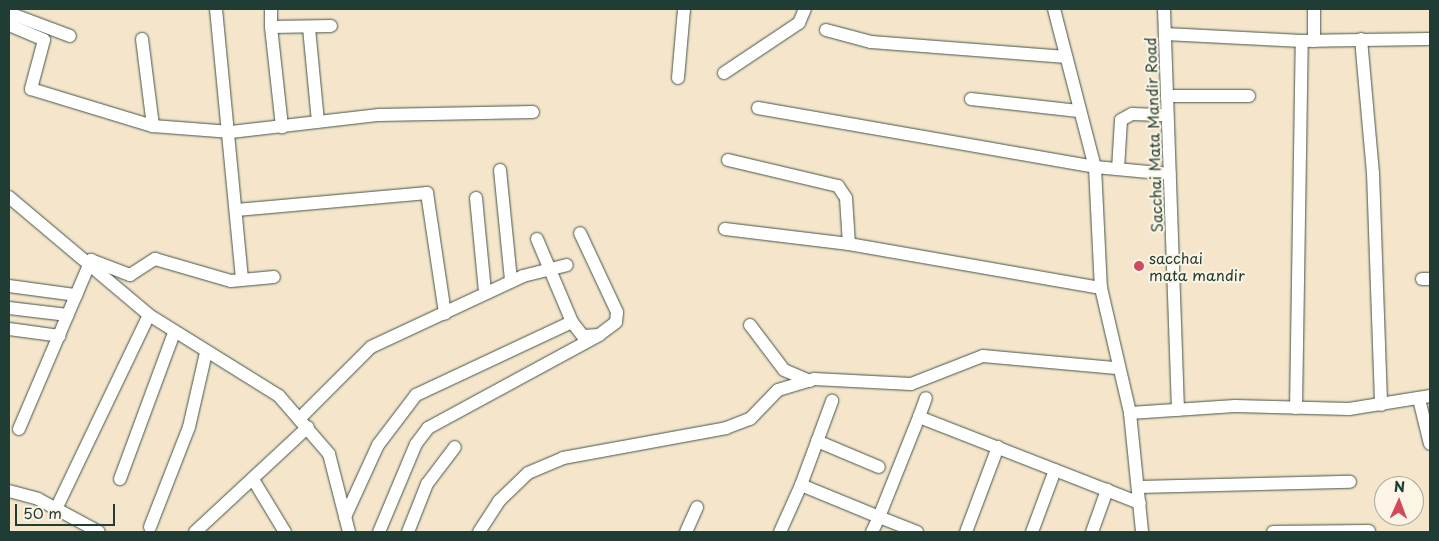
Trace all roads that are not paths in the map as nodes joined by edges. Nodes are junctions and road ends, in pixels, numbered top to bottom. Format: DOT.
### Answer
graph roads {
  1 [pos="216,9"];
  2 [pos="272,9"];
  3 [pos="684,9"];
  4 [pos="805,9"];
  5 [pos="1054,9"];
  6 [pos="1164,9"];
  7 [pos="1314,9"];
  8 [pos="9,13"];
  9 [pos="9,25"];
  10 [pos="331,26"];
  11 [pos="272,27"];
  12 [pos="309,28"];
  13 [pos="826,30"];
  14 [pos="1165,34"];
  15 [pos="70,36"];
  16 [pos="142,39"];
  17 [pos="1361,39"];
  18 [pos="1430,39"];
  19 [pos="1308,41"];
  20 [pos="1066,57"];
  21 [pos="724,73"];
  22 [pos="678,78"];
  23 [pos="1167,96"];
  24 [pos="1250,96"];
  25 [pos="971,99"];
  26 [pos="758,108"];
  27 [pos="1078,111"];
  28 [pos="533,112"];
  29 [pos="1168,115"];
  30 [pos="318,122"];
  31 [pos="153,126"];
  32 [pos="282,126"];
  33 [pos="231,132"];
  34 [pos="728,160"];
  35 [pos="1094,167"];
  36 [pos="1118,169"];
  37 [pos="500,170"];
  38 [pos="1170,174"];
  39 [pos="9,197"];
  40 [pos="476,198"];
  41 [pos="236,210"];
  42 [pos="724,229"];
  43 [pos="580,233"];
  44 [pos="537,240"];
  45 [pos="849,244"];
  46 [pos="88,265"];
  47 [pos="567,265"];
  48 [pos="548,270"];
  49 [pos="274,277"];
  50 [pos="242,279"];
  51 [pos="511,281"];
  52 [pos="9,286"];
  53 [pos="1102,288"];
  54 [pos="485,292"];
  55 [pos="76,296"];
  56 [pos="9,308"];
  57 [pos="446,314"];
  58 [pos="68,315"];
  59 [pos="149,315"];
  60 [pos="572,322"];
  61 [pos="750,325"];
  62 [pos="9,329"];
  63 [pos="174,333"];
  64 [pos="599,335"];
  65 [pos="60,336"];
  66 [pos="206,354"];
  67 [pos="1116,368"];
  68 [pos="810,380"];
  69 [pos="1424,397"];
  70 [pos="926,398"];
  71 [pos="832,401"];
  72 [pos="1381,405"];
  73 [pos="1296,408"];
  74 [pos="1178,410"];
  75 [pos="1130,414"];
  76 [pos="919,417"];
  77 [pos="304,423"];
  78 [pos="19,429"];
  79 [pos="817,441"];
  80 [pos="1430,444"];
  81 [pos="456,447"];
  82 [pos="998,448"];
  83 [pos="879,467"];
  84 [pos="1055,470"];
  85 [pos="120,479"];
  86 [pos="254,480"];
  87 [pos="1350,482"];
  88 [pos="801,485"];
  89 [pos="1139,487"];
  90 [pos="9,490"];
  91 [pos="1107,490"];
  92 [pos="1140,503"];
  93 [pos="697,507"];
  94 [pos="56,509"];
  95 [pos="345,517"];
  96 [pos="879,517"];
  97 [pos="150,527"];
  98 [pos="1369,530"];
  99 [pos="99,532"];
  100 [pos="195,532"];
  101 [pos="284,532"];
  102 [pos="349,532"];
  103 [pos="379,532"];
  104 [pos="408,532"];
  105 [pos="480,532"];
  106 [pos="686,532"];
  107 [pos="780,532"];
  108 [pos="872,532"];
  109 [pos="917,532"];
  110 [pos="966,532"];
  111 [pos="1032,532"];
  112 [pos="1092,532"];
  113 [pos="1142,532"];
  114 [pos="1273,532"];
  1 -- 33 [label="street"];
  2 -- 11 [label="street"];
  3 -- 22 [label="street"];
  4 -- 21 [label="street"];
  5 -- 20 [label="street"];
  6 -- 14 [label="street, Sacchai Mata Mandir Road"];
  7 -- 19 [label="street"];
  8 -- 15 [label="street"];
  9 -- 31 [label="street"];
  10 -- 12 [label="street"];
  11 -- 12 [label="street"];
  11 -- 32 [label="street"];
  12 -- 30 [label="street"];
  13 -- 20 [label="street"];
  14 -- 19 [label="street"];
  14 -- 23 [label="street, Sacchai Mata Mandir Road"];
  16 -- 31 [label="street"];
  17 -- 18 [label="street"];
  17 -- 19 [label="street"];
  17 -- 72 [label="street"];
  19 -- 73 [label="street"];
  20 -- 27 [label="street"];
  23 -- 24 [label="street"];
  23 -- 29 [label="street, Sacchai Mata Mandir Road"];
  25 -- 27 [label="street"];
  26 -- 35 [label="street"];
  27 -- 35 [label="street"];
  28 -- 30 [label="street"];
  29 -- 36 [label="street"];
  29 -- 38 [label="street, Sacchai Mata Mandir Road"];
  30 -- 32 [label="street"];
  31 -- 33 [label="street"];
  32 -- 33 [label="street"];
  33 -- 41 [label="street"];
  34 -- 45 [label="street"];
  35 -- 36 [label="street"];
  35 -- 53 [label="street"];
  36 -- 38 [label="street"];
  37 -- 51 [label="street"];
  38 -- 74 [label="street, Sacchai Mata Mandir Road"];
  39 -- 46 [label="street"];
  40 -- 54 [label="street"];
  41 -- 50 [label="street"];
  41 -- 57 [label="street"];
  42 -- 45 [label="street"];
  43 -- 64 [label="street"];
  44 -- 48 [label="street"];
  45 -- 53 [label="street"];
  46 -- 50 [label="street"];
  46 -- 55 [label="street"];
  46 -- 59 [label="street"];
  47 -- 48 [label="street"];
  48 -- 51 [label="street"];
  48 -- 60 [label="street"];
  49 -- 50 [label="street"];
  51 -- 54 [label="street"];
  52 -- 55 [label="street"];
  53 -- 67 [label="street"];
  54 -- 57 [label="street"];
  55 -- 58 [label="street"];
  56 -- 58 [label="street"];
  57 -- 77 [label="street"];
  58 -- 65 [label="street"];
  59 -- 63 [label="street"];
  59 -- 94 [label="street"];
  60 -- 64 [label="street"];
  60 -- 95 [label="street"];
  61 -- 68 [label="street"];
  62 -- 65 [label="street"];
  63 -- 66 [label="street"];
  63 -- 85 [label="street"];
  64 -- 103 [label="street"];
  65 -- 78 [label="street"];
  66 -- 77 [label="street"];
  66 -- 97 [label="street"];
  67 -- 68 [label="street"];
  67 -- 75 [label="street"];
  68 -- 105 [label="street"];
  69 -- 72 [label="street"];
  69 -- 80 [label="street"];
  70 -- 76 [label="street"];
  71 -- 79 [label="street"];
  72 -- 73 [label="street"];
  73 -- 74 [label="street"];
  74 -- 75 [label="street"];
  75 -- 89 [label="street"];
  76 -- 82 [label="street"];
  76 -- 96 [label="street"];
  77 -- 86 [label="street"];
  77 -- 95 [label="street"];
  79 -- 83 [label="street"];
  79 -- 88 [label="street"];
  81 -- 104 [label="street"];
  82 -- 84 [label="street"];
  82 -- 110 [label="street"];
  84 -- 91 [label="street"];
  84 -- 111 [label="street"];
  86 -- 100 [label="street"];
  86 -- 101 [label="street"];
  87 -- 89 [label="street"];
  88 -- 96 [label="street"];
  88 -- 107 [label="street"];
  89 -- 92 [label="street"];
  90 -- 94 [label="street"];
  91 -- 92 [label="street"];
  91 -- 112 [label="street"];
  92 -- 113 [label="street"];
  93 -- 106 [label="street"];
  94 -- 99 [label="street"];
  95 -- 102 [label="street"];
  96 -- 108 [label="street"];
  96 -- 109 [label="street"];
  98 -- 114 [label="street"];
}
